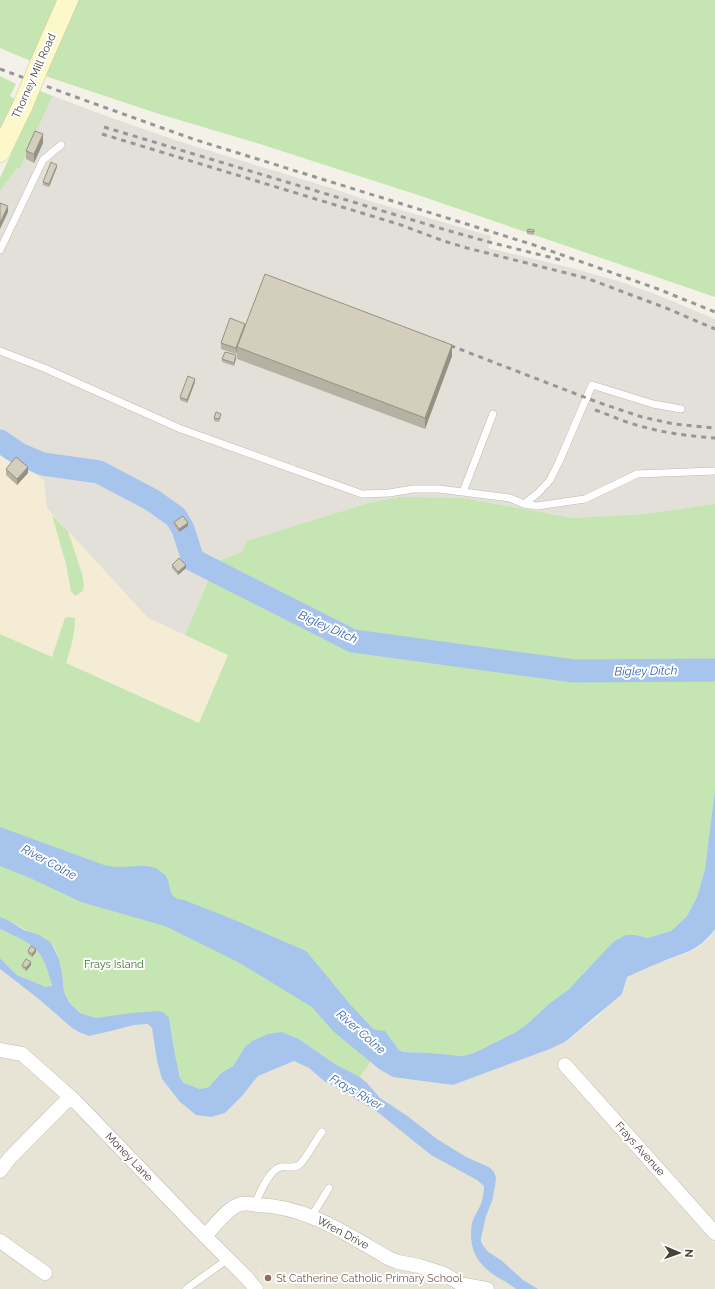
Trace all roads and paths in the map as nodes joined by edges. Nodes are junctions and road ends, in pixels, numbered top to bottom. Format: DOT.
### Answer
graph roads {
  1 [pos="68,0"];
  2 [pos="61,146"];
  3 [pos="0,152"];
  4 [pos="0,250"];
  5 [pos="0,351"];
  6 [pos="681,409"];
  7 [pos="493,414"];
  8 [pos="715,471"];
  9 [pos="463,492"];
  10 [pos="524,504"];
  11 [pos="0,1050"];
  12 [pos="565,1065"];
  13 [pos="75,1101"];
  14 [pos="322,1132"];
  15 [pos="0,1171"];
  16 [pos="329,1188"];
  17 [pos="254,1204"];
  18 [pos="311,1216"];
  19 [pos="715,1233"];
  20 [pos="205,1236"];
  21 [pos="0,1241"];
  22 [pos="228,1259"];
  23 [pos="45,1273"];
  24 [pos="186,1289"];
  25 [pos="256,1289"];
  26 [pos="487,1289"];
  1 -- 3 [label="street, Thorney Mill Road, bridge"];
  2 -- 4 [label="lane"];
  5 -- 9 [label="lane"];
  6 -- 10 [label="lane"];
  7 -- 9 [label="lane"];
  8 -- 10 [label="lane"];
  9 -- 10 [label="lane"];
  11 -- 13 [label="street, Money Lane"];
  12 -- 19 [label="street, Frays Avenue"];
  13 -- 15 [label="street"];
  13 -- 20 [label="street, Money Lane"];
  14 -- 17 [label="lane"];
  16 -- 18 [label="lane"];
  17 -- 18 [label="street, Wren Drive"];
  17 -- 20 [label="street, Wren Drive"];
  18 -- 26 [label="street, Wren Drive"];
  20 -- 22 [label="street, Money Lane"];
  21 -- 23 [label="street"];
  22 -- 24 [label="lane"];
  22 -- 25 [label="street, Money Lane"];
}
